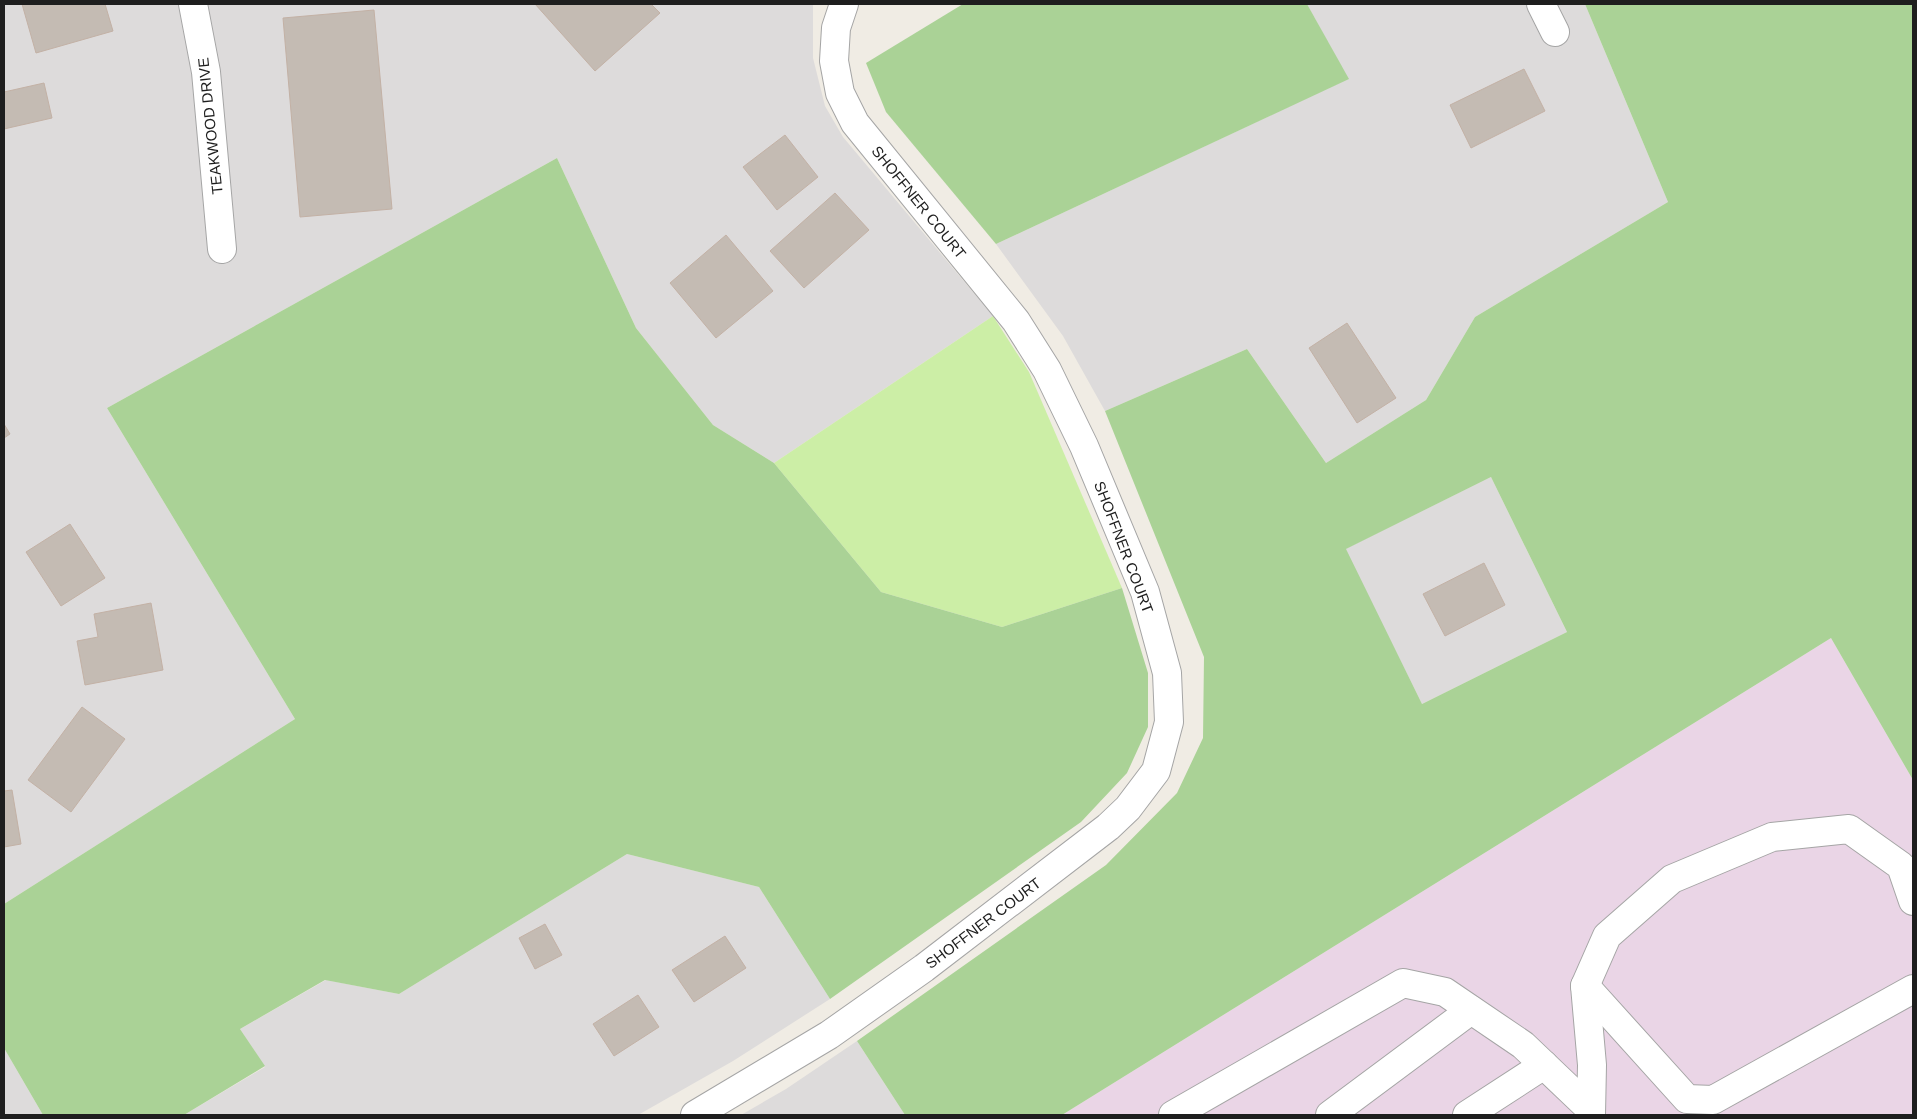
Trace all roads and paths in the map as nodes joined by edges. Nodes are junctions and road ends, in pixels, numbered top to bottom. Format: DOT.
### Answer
graph roads {
  1 [pos="193,4"];
  2 [pos="844,4"];
  3 [pos="1541,4"];
  4 [pos="1555,32"];
  5 [pos="222,249"];
  6 [pos="1913,902"];
  7 [pos="1585,986"];
  8 [pos="1913,989"];
  9 [pos="1472,1010"];
  10 [pos="1544,1065"];
  11 [pos="695,1115"];
  12 [pos="1174,1115"];
  13 [pos="1330,1115"];
  14 [pos="1467,1115"];
  15 [pos="1591,1115"];
  1 -- 5 [label="street, TEAKWOOD DRIVE"];
  2 -- 11 [label="street, SHOFFNER COURT"];
  3 -- 4 [label="street"];
  6 -- 7 [label="street"];
  7 -- 8 [label="street"];
  7 -- 15 [label="street"];
  9 -- 10 [label="street"];
  9 -- 12 [label="street"];
  9 -- 13 [label="street"];
  10 -- 14 [label="street"];
  10 -- 15 [label="street"];
}
